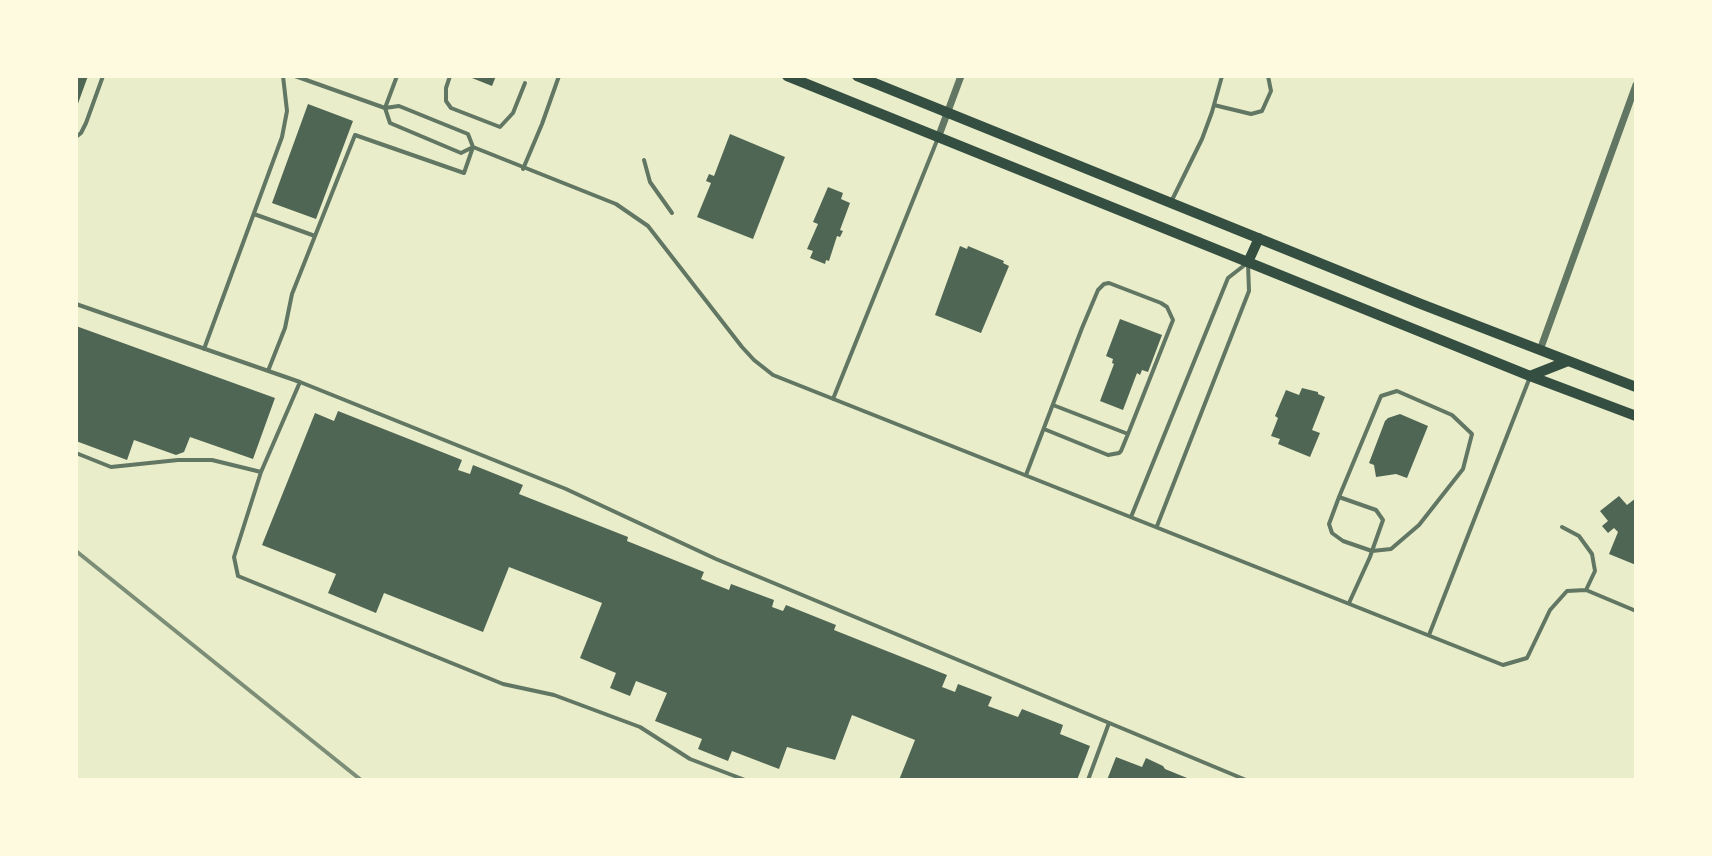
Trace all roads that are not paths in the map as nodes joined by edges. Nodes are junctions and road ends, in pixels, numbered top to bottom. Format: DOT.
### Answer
graph roads {
  1 [pos="103,76"];
  2 [pos="283,76"];
  3 [pos="295,76"];
  4 [pos="397,76"];
  5 [pos="450,76"];
  6 [pos="787,76"];
  7 [pos="857,76"];
  8 [pos="961,76"];
  9 [pos="1222,76"];
  10 [pos="1268,76"];
  11 [pos="559,78"];
  12 [pos="525,83"];
  13 [pos="1636,85"];
  14 [pos="1214,105"];
  15 [pos="385,108"];
  16 [pos="947,113"];
  17 [pos="76,137"];
  18 [pos="938,138"];
  19 [pos="473,147"];
  20 [pos="644,160"];
  21 [pos="523,169"];
  22 [pos="1171,202"];
  23 [pos="672,213"];
  24 [pos="254,214"];
  25 [pos="315,236"];
  26 [pos="1259,238"];
  27 [pos="1248,262"];
  28 [pos="76,304"];
  29 [pos="204,349"];
  30 [pos="1540,350"];
  31 [pos="1568,361"];
  32 [pos="268,371"];
  33 [pos="1530,376"];
  34 [pos="300,382"];
  35 [pos="1636,387"];
  36 [pos="833,399"];
  37 [pos="1053,405"];
  38 [pos="1636,416"];
  39 [pos="1043,429"];
  40 [pos="1128,434"];
  41 [pos="76,453"];
  42 [pos="261,472"];
  43 [pos="1026,475"];
  44 [pos="1339,497"];
  45 [pos="1131,517"];
  46 [pos="1156,527"];
  47 [pos="1562,527"];
  48 [pos="1372,551"];
  49 [pos="1586,590"];
  50 [pos="1349,603"];
  51 [pos="1636,611"];
  52 [pos="1429,635"];
  53 [pos="1109,723"];
  54 [pos="745,780"];
  55 [pos="1088,780"];
  56 [pos="1246,780"];
  1 -- 17 [label="lane"];
  2 -- 24 [label="lane"];
  3 -- 15 [label="lane"];
  4 -- 15 [label="lane"];
  5 -- 12 [label="lane"];
  6 -- 18 [label="main road"];
  7 -- 16 [label="main road"];
  8 -- 16 [label="street"];
  9 -- 14 [label="lane"];
  10 -- 14 [label="lane"];
  11 -- 21 [label="lane"];
  13 -- 30 [label="street"];
  14 -- 22 [label="lane"];
  15 -- 19 [label="lane"];
  15 -- 19 [label="lane"];
  16 -- 18 [label="street"];
  16 -- 22 [label="main road"];
  18 -- 27 [label="main road"];
  18 -- 36 [label="lane"];
  19 -- 21 [label="lane"];
  19 -- 25 [label="lane"];
  20 -- 23 [label="lane"];
  21 -- 36 [label="lane"];
  22 -- 26 [label="main road"];
  24 -- 25 [label="lane"];
  24 -- 29 [label="lane"];
  25 -- 32 [label="lane"];
  26 -- 27 [label="main road"];
  26 -- 30 [label="main road"];
  27 -- 33 [label="main road"];
  27 -- 45 [label="lane"];
  27 -- 46 [label="lane"];
  28 -- 29 [label="lane"];
  29 -- 32 [label="lane"];
  30 -- 31 [label="main road"];
  31 -- 33 [label="main road"];
  31 -- 35 [label="main road"];
  32 -- 34 [label="lane"];
  33 -- 38 [label="main road"];
  33 -- 52 [label="lane"];
  34 -- 42 [label="lane"];
  34 -- 53 [label="lane"];
  36 -- 43 [label="lane"];
  37 -- 39 [label="lane"];
  37 -- 40 [label="lane"];
  37 -- 40 [label="lane"];
  39 -- 40 [label="lane"];
  39 -- 43 [label="lane"];
  41 -- 42 [label="lane"];
  42 -- 54 [label="lane"];
  43 -- 45 [label="lane"];
  44 -- 48 [label="lane"];
  44 -- 48 [label="lane"];
  44 -- 48 [label="lane"];
  45 -- 46 [label="lane"];
  46 -- 50 [label="lane"];
  47 -- 49 [label="lane"];
  48 -- 50 [label="lane"];
  49 -- 51 [label="lane"];
  49 -- 52 [label="lane"];
  50 -- 52 [label="lane"];
  53 -- 55 [label="lane"];
  53 -- 56 [label="lane"];
}
